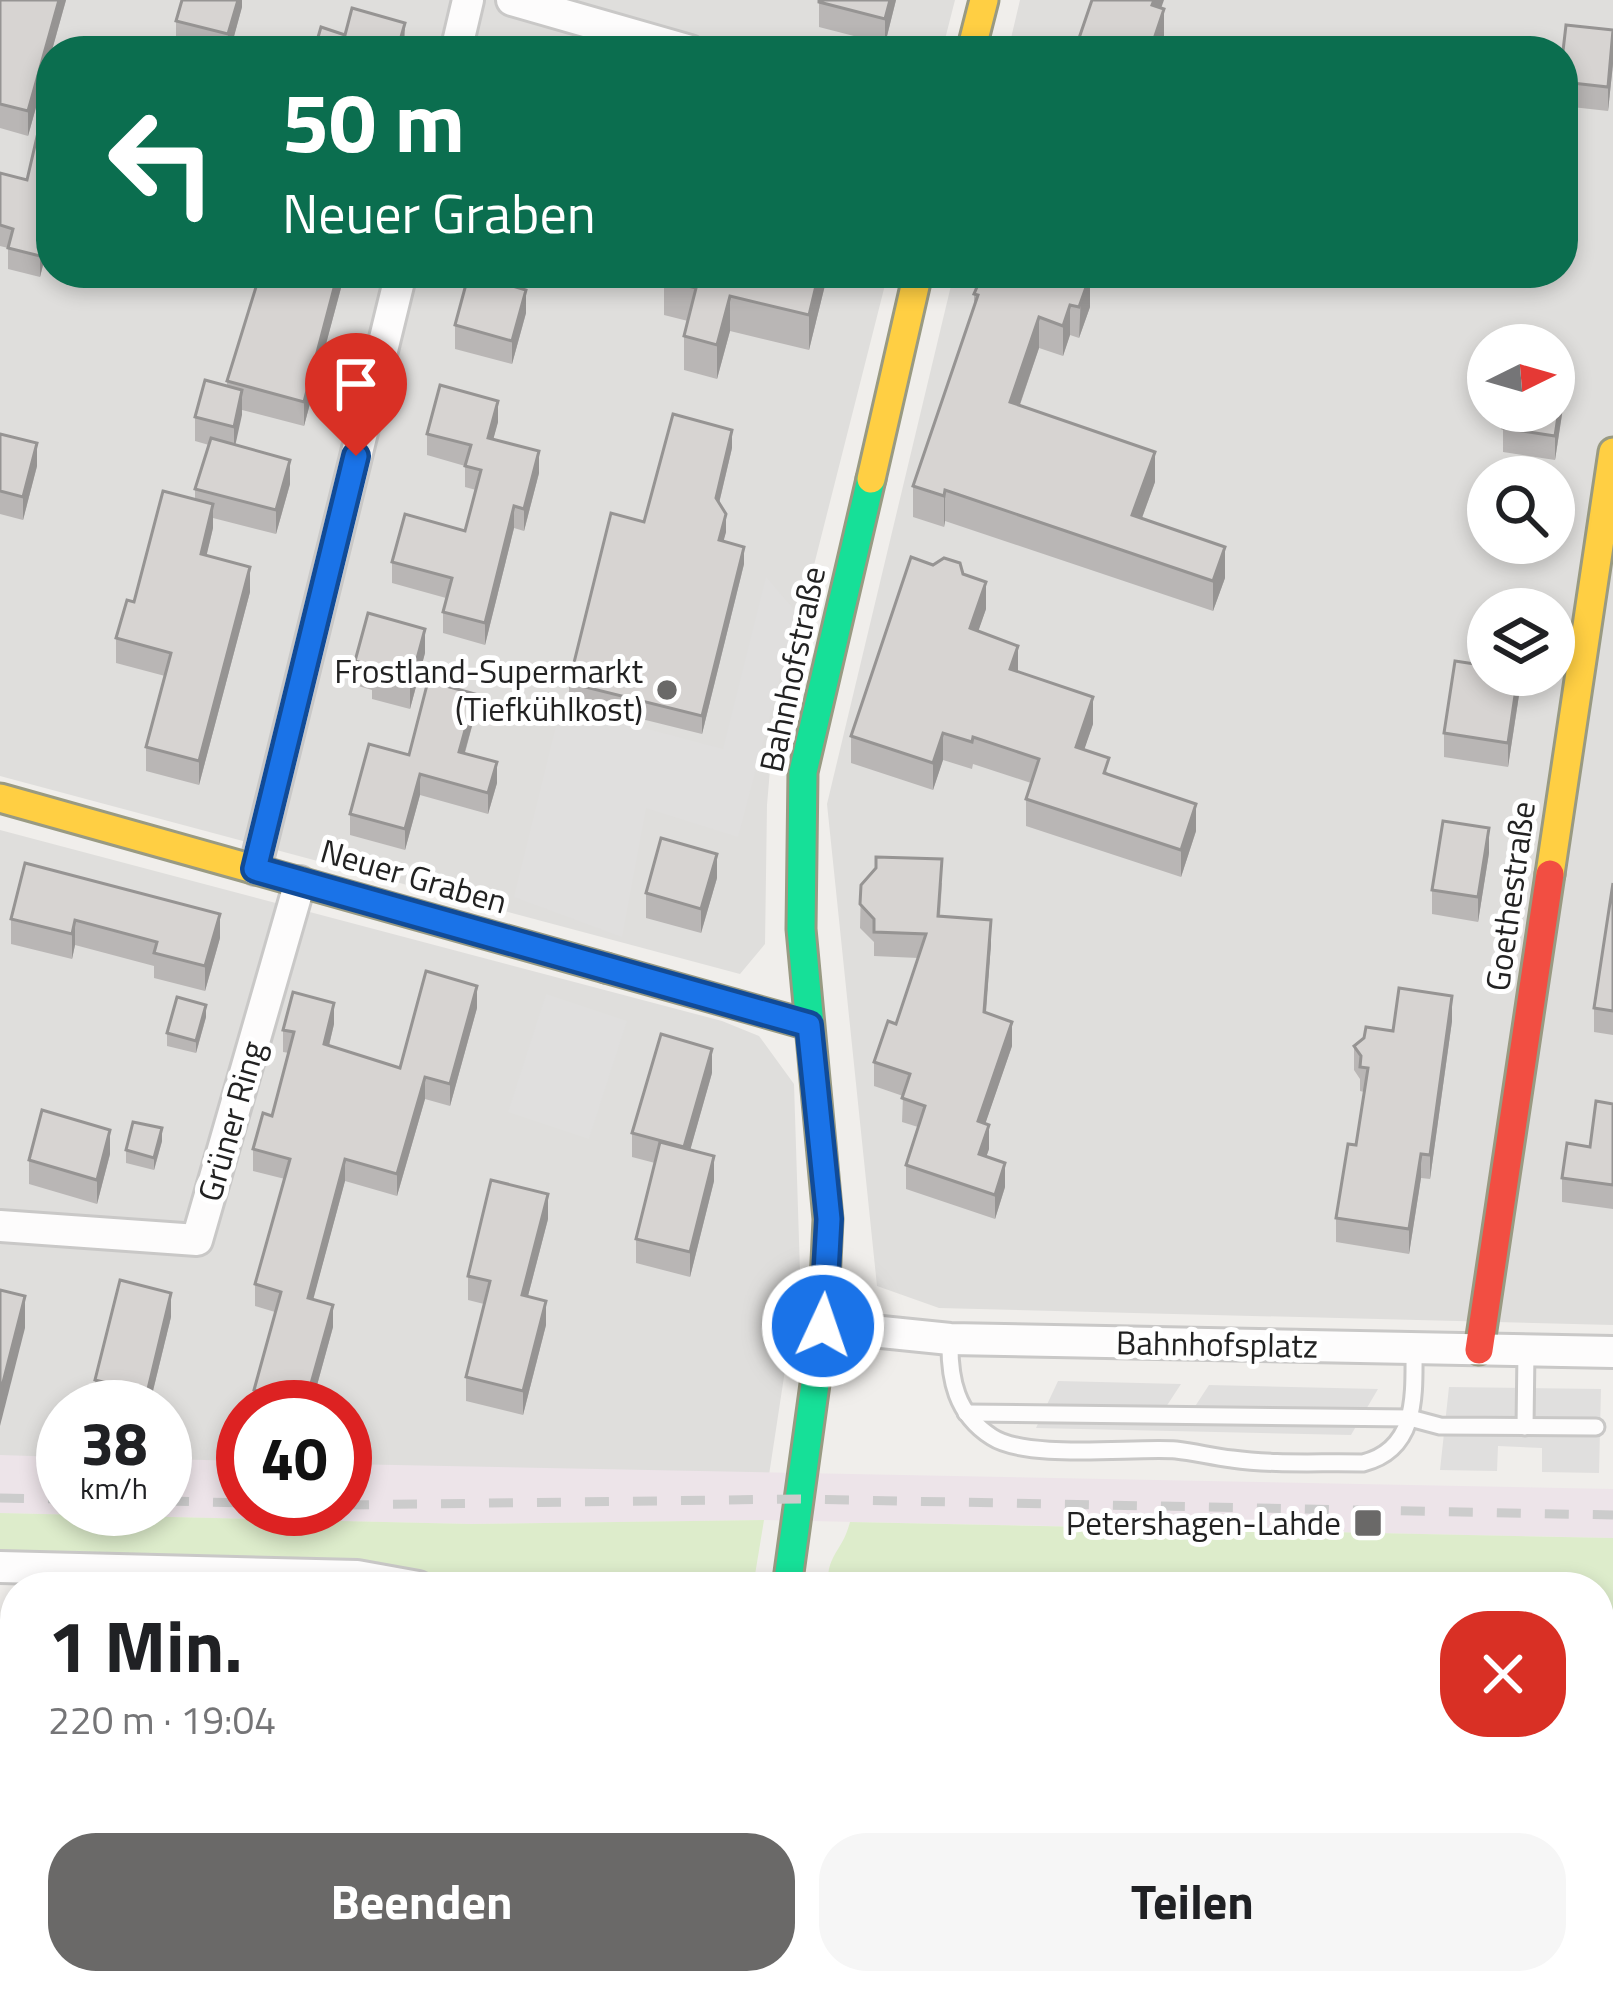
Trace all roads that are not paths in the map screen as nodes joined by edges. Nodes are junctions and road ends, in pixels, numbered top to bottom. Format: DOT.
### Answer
graph roads {
  1 [pos="468,0"];
  2 [pos="512,0"];
  3 [pos="984,0"];
  4 [pos="460,36"];
  5 [pos="638,36"];
  6 [pos="975,36"];
  7 [pos="397,288"];
  8 [pos="915,288"];
  9 [pos="1613,452"];
  10 [pos="0,799"];
  11 [pos="255,869"];
  12 [pos="300,882"];
  13 [pos="809,1025"];
  14 [pos="0,1226"];
  15 [pos="823,1326"];
  16 [pos="950,1340"];
  17 [pos="1414,1348"];
  18 [pos="1479,1350"];
  19 [pos="1526,1351"];
  20 [pos="1613,1352"];
  21 [pos="966,1413"];
  22 [pos="1410,1418"];
  23 [pos="1525,1427"];
  24 [pos="1596,1427"];
  25 [pos="0,1567"];
  26 [pos="198,1572"];
  27 [pos="789,1572"];
  1 -- 4 [label="street"];
  2 -- 5 [label="street"];
  3 -- 6 [label="street"];
  7 -- 11 [label="street"];
  8 -- 13 [label="street, Bahnhofstraße"];
  9 -- 18 [label="street, Goethestraße"];
  10 -- 11 [label="street, Neuer Graben"];
  11 -- 12 [label="street, Neuer Graben"];
  12 -- 13 [label="street, Neuer Graben"];
  12 -- 14 [label="street, Grüner Ring"];
  13 -- 15 [label="street, Bahnhofstraße"];
  15 -- 16 [label="street, Bahnhofsplatz"];
  15 -- 27 [label="street, Bahnhofstraße"];
  16 -- 17 [label="street, Bahnhofsplatz"];
  16 -- 21 [label="lane"];
  17 -- 18 [label="street, Bahnhofsplatz"];
  17 -- 22 [label="lane"];
  18 -- 19 [label="street, Bahnhofsplatz"];
  19 -- 20 [label="street, Bahnhofsplatz"];
  19 -- 23 [label="lane"];
  21 -- 22 [label="lane"];
  21 -- 22 [label="lane"];
  22 -- 23 [label="lane"];
  23 -- 24 [label="lane"];
  25 -- 26 [label="street"];
}
